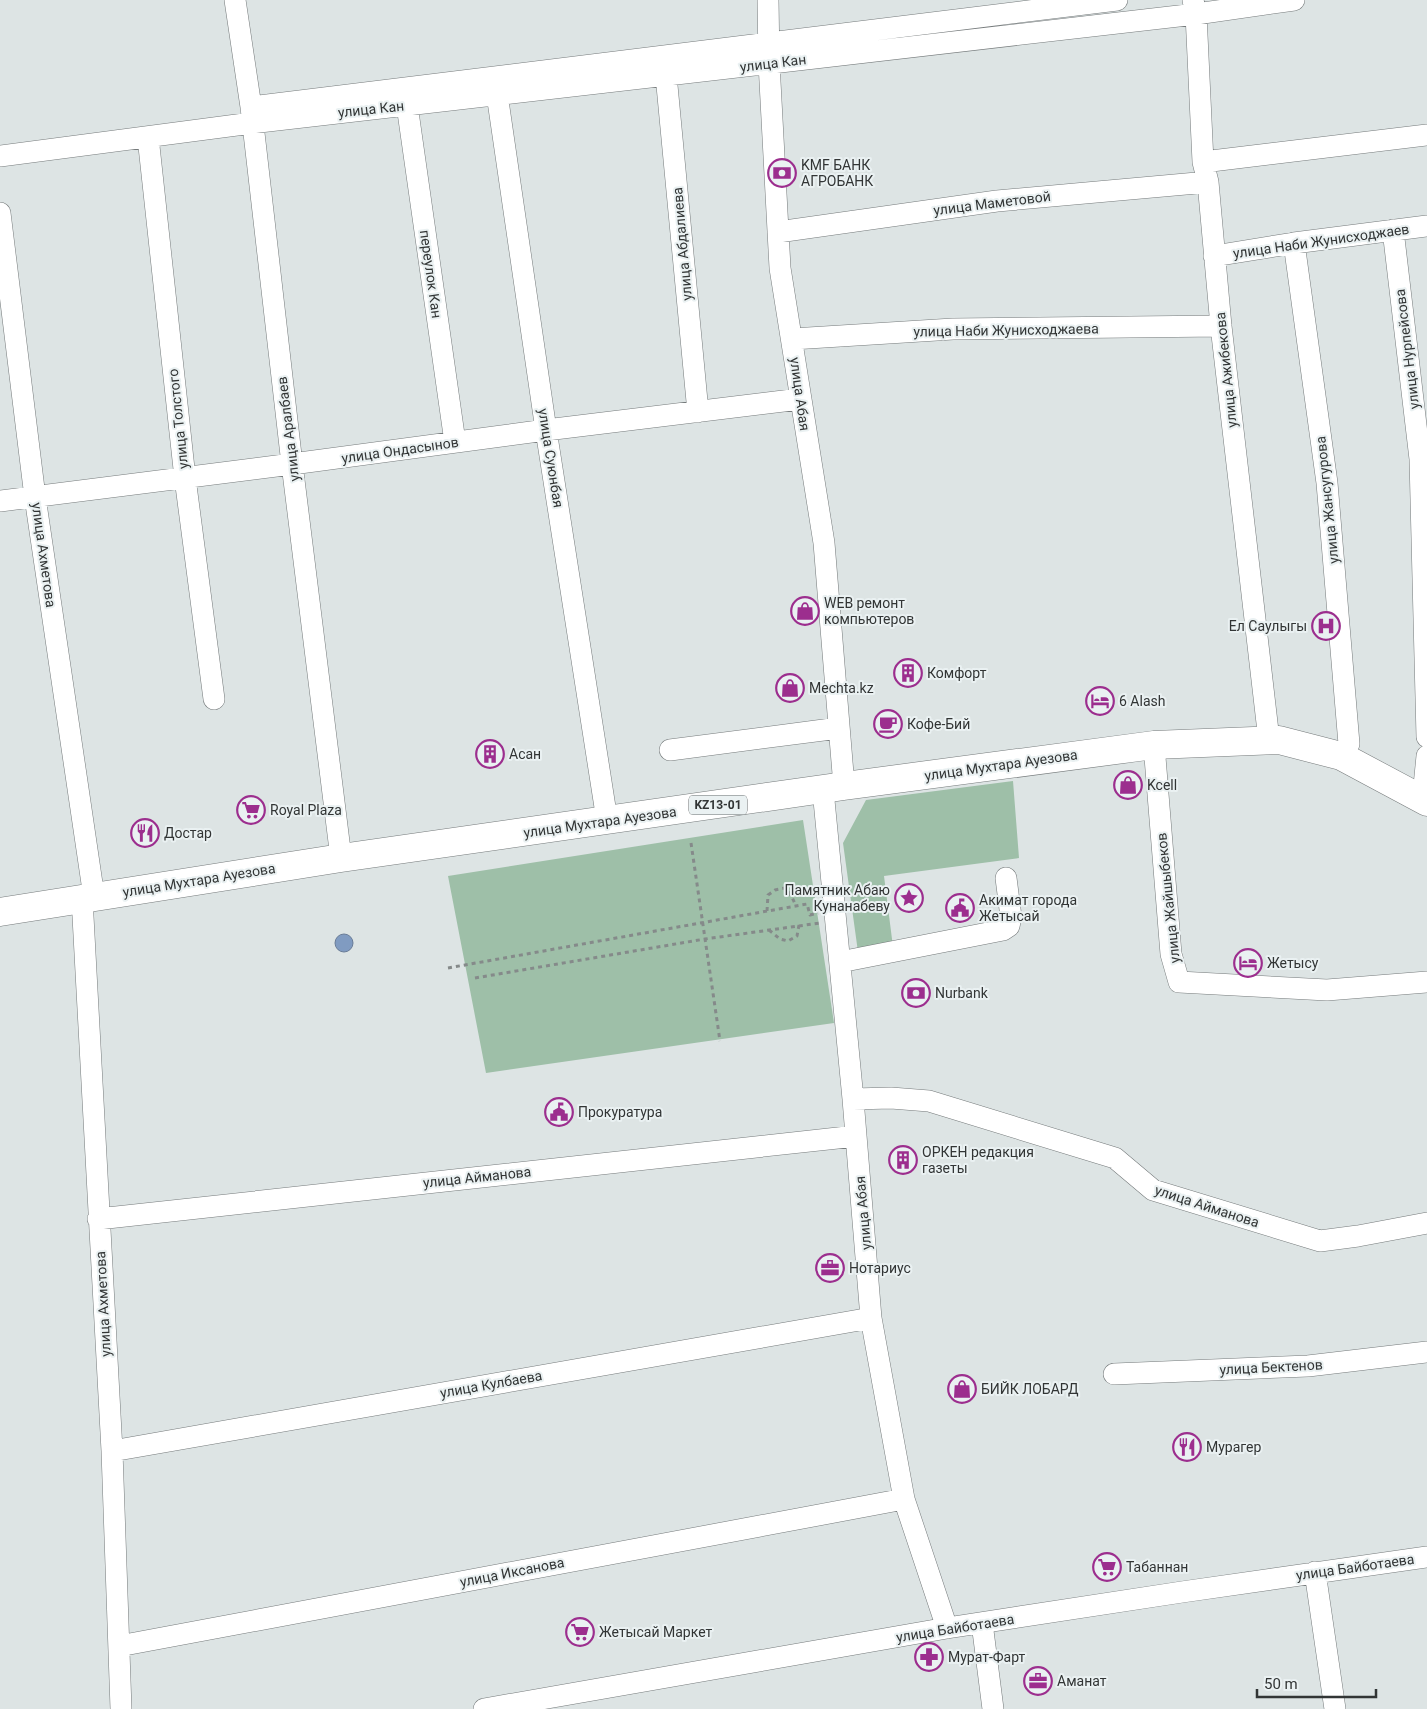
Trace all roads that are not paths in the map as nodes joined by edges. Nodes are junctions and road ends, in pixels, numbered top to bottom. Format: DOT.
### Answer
graph roads {
  1 [pos="234,0"];
  2 [pos="768,0"];
  3 [pos="1116,0"];
  4 [pos="1294,0"];
  5 [pos="1195,7"];
  6 [pos="769,54"];
  7 [pos="666,75"];
  8 [pos="497,94"];
  9 [pos="406,105"];
  10 [pos="252,115"];
  11 [pos="1427,135"];
  12 [pos="148,137"];
  13 [pos="0,156"];
  14 [pos="1206,172"];
  15 [pos="0,213"];
  16 [pos="1427,226"];
  17 [pos="1393,230"];
  18 [pos="778,232"];
  19 [pos="1294,243"];
  20 [pos="1214,256"];
  21 [pos="1221,326"];
  22 [pos="792,340"];
  23 [pos="800,399"];
  24 [pos="698,412"];
  25 [pos="546,430"];
  26 [pos="455,442"];
  27 [pos="292,464"];
  28 [pos="185,478"];
  29 [pos="35,497"];
  30 [pos="0,501"];
  31 [pos="214,699"];
  32 [pos="839,728"];
  33 [pos="1427,737"];
  34 [pos="1269,740"];
  35 [pos="1154,745"];
  36 [pos="670,750"];
  37 [pos="1341,756"];
  38 [pos="1427,756"];
  39 [pos="834,788"];
  40 [pos="1424,799"];
  41 [pos="607,820"];
  42 [pos="341,858"];
  43 [pos="1006,878"];
  44 [pos="88,898"];
  45 [pos="0,912"];
  46 [pos="840,962"];
  47 [pos="1427,982"];
  48 [pos="853,1099"];
  49 [pos="856,1136"];
  50 [pos="98,1219"];
  51 [pos="1427,1223"];
  52 [pos="871,1318"];
  53 [pos="1427,1352"];
  54 [pos="1114,1374"];
  55 [pos="112,1451"];
  56 [pos="904,1499"];
  57 [pos="1427,1557"];
  58 [pos="1315,1572"];
  59 [pos="982,1623"];
  60 [pos="947,1628"];
  61 [pos="119,1646"];
  62 [pos="568,1702"];
  63 [pos="121,1709"];
  64 [pos="484,1709"];
  65 [pos="993,1709"];
  66 [pos="1335,1709"];
  1 -- 10 [label="street, улица Аралбаев"];
  2 -- 6 [label="street, улица Абая"];
  3 -- 6 [label="street, улица Кан"];
  4 -- 5 [label="street, улица Кан"];
  5 -- 6 [label="street, улица Кан"];
  5 -- 14 [label="street, улица Ажибекова"];
  6 -- 7 [label="street, улица Кан"];
  6 -- 10 [label="street, улица Кан"];
  6 -- 18 [label="street, улица Абая"];
  7 -- 8 [label="street, улица Кан"];
  7 -- 24 [label="street, улица Абдалиева"];
  8 -- 9 [label="street, улица Кан"];
  8 -- 25 [label="street, улица Суюнбая"];
  9 -- 10 [label="street, улица Кан"];
  9 -- 26 [label="street, переулок Кан"];
  10 -- 12 [label="street"];
  10 -- 27 [label="street, улица Аралбаев"];
  11 -- 14 [label="street, улица Маметовой"];
  12 -- 13 [label="street"];
  12 -- 28 [label="street, улица Толстого"];
  14 -- 18 [label="street, улица Маметовой"];
  14 -- 20 [label="street, улица Ажибекова"];
  15 -- 29 [label="street, улица Ахметова"];
  16 -- 17 [label="street, улица Наби Жунисходжаев"];
  17 -- 19 [label="street, улица Наби Жунисходжаев"];
  17 -- 33 [label="street, улица Нурпейсова"];
  18 -- 22 [label="street, улица Абая"];
  19 -- 20 [label="street, улица Наби Жунисходжаев"];
  19 -- 37 [label="street, улица Жансугурова"];
  20 -- 21 [label="street, улица Ажибекова"];
  21 -- 22 [label="street, улица Наби Жунисходжаева"];
  21 -- 34 [label="street, улица Ажибекова"];
  22 -- 23 [label="street, улица Абая"];
  23 -- 24 [label="street, улица Ондасынов"];
  23 -- 32 [label="street, улица Абая"];
  24 -- 25 [label="street, улица Ондасынов"];
  25 -- 26 [label="street, улица Ондасынов"];
  25 -- 41 [label="street, улица Суюнбая"];
  26 -- 27 [label="street, улица Ондасынов"];
  27 -- 28 [label="street, улица Ондасынов"];
  27 -- 42 [label="street, улица Аралбаев"];
  28 -- 29 [label="street, улица Ондасынов"];
  28 -- 31 [label="street, улица Толстого"];
  29 -- 30 [label="street, улица Ондасынов"];
  29 -- 44 [label="street, улица Ахметова"];
  32 -- 36 [label="street"];
  32 -- 39 [label="street, улица Абая"];
  34 -- 35 [label="main road, улица Мухтара Ауезова / KZ13-01"];
  34 -- 37 [label="main road, улица Мухтара Ауезова / KZ13-01"];
  35 -- 39 [label="main road, улица Мухтара Ауезова / KZ13-01"];
  35 -- 47 [label="street, улица Жайшыбеков"];
  37 -- 40 [label="main road, улица Мухтара Ауезова / KZ13-01"];
  38 -- 40 [label="street"];
  39 -- 41 [label="main road, улица Мухтара Ауезова / KZ13-01"];
  39 -- 46 [label="street, улица Абая"];
  41 -- 42 [label="main road, улица Мухтара Ауезова / KZ13-01"];
  42 -- 44 [label="main road, улица Мухтара Ауезова / KZ13-01"];
  43 -- 46 [label="street"];
  44 -- 45 [label="main road, улица Мухтара Ауезова / KZ13-01"];
  44 -- 50 [label="street, улица Ахметова"];
  46 -- 48 [label="street, улица Абая"];
  48 -- 49 [label="street, улица Абая"];
  48 -- 51 [label="street, улица Айманова"];
  49 -- 50 [label="street, улица Айманова"];
  49 -- 52 [label="street, улица Абая"];
  50 -- 55 [label="street, улица Ахметова"];
  52 -- 55 [label="street, улица Кулбаева"];
  52 -- 56 [label="street, улица Абая"];
  53 -- 54 [label="street, улица Бектенов"];
  55 -- 61 [label="street, улица Ахметова"];
  56 -- 60 [label="street, улица Абая"];
  56 -- 61 [label="street, улица Иксанова"];
  57 -- 58 [label="street, улица Байботаева"];
  58 -- 59 [label="street, улица Байботаева"];
  58 -- 66 [label="street"];
  59 -- 60 [label="street, улица Байботаева"];
  59 -- 65 [label="street"];
  60 -- 62 [label="street, улица Байботаева"];
  61 -- 63 [label="street, улица Ахметова"];
  62 -- 64 [label="street, улица Байботаева"];
}
